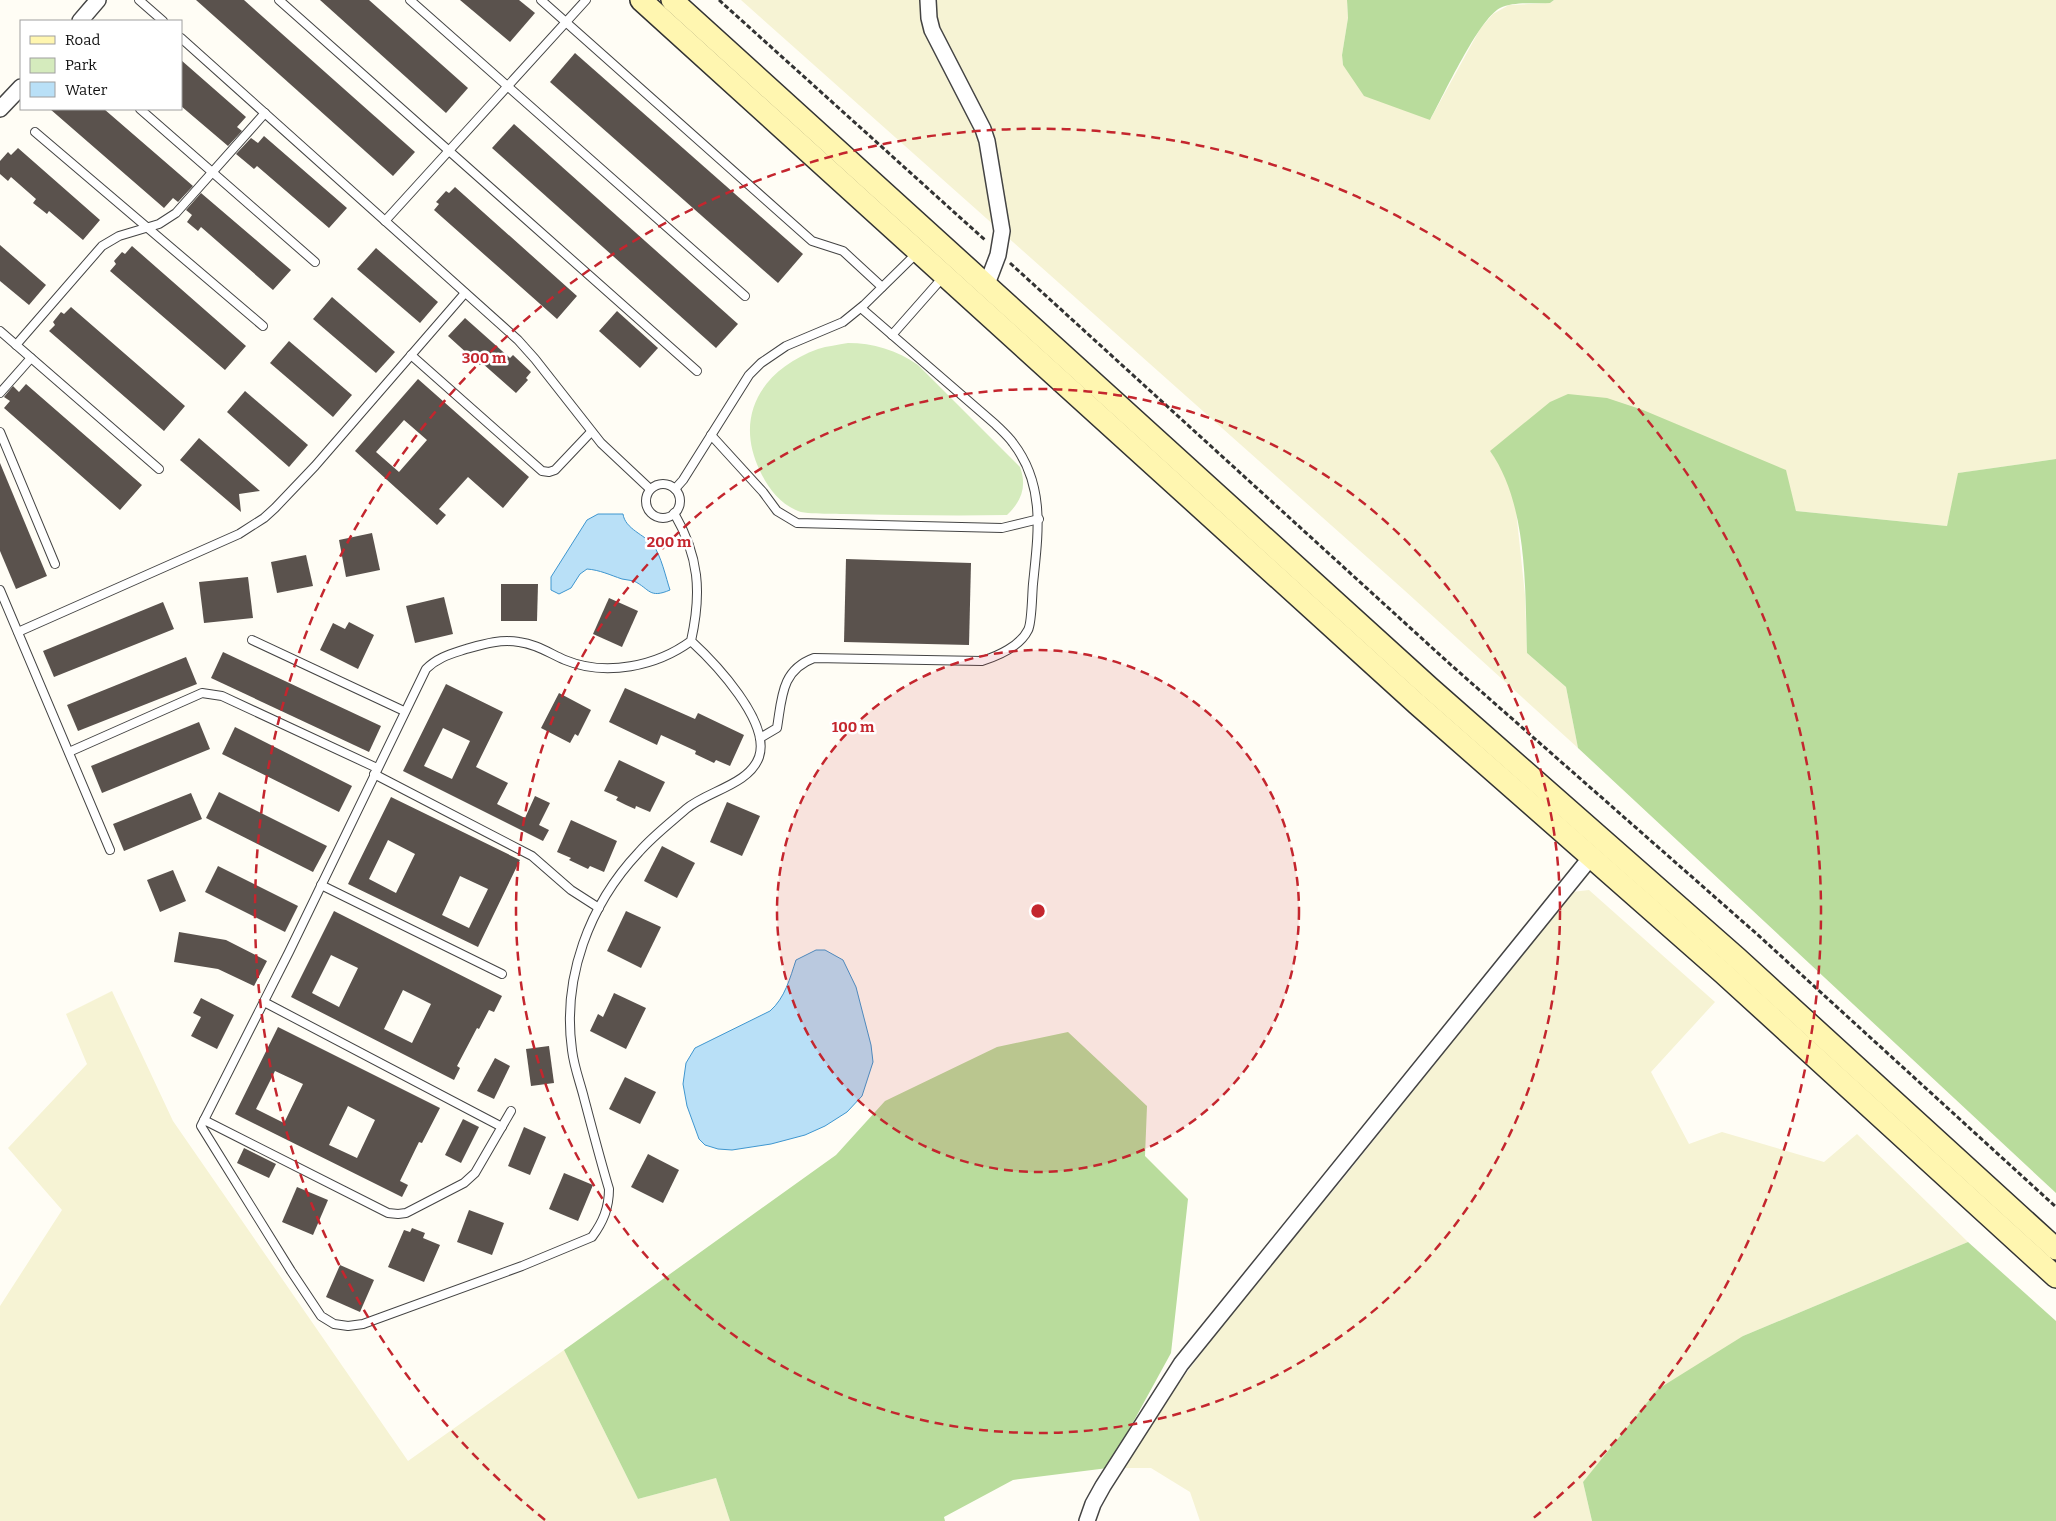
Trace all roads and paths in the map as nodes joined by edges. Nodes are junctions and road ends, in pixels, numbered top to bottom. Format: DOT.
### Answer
graph roads {
  1 [pos="98,0"];
  2 [pos="140,0"];
  3 [pos="280,0"];
  4 [pos="410,0"];
  5 [pos="541,0"];
  6 [pos="586,0"];
  7 [pos="641,0"];
  8 [pos="672,0"];
  9 [pos="719,0"];
  10 [pos="928,0"];
  11 [pos="81,20"];
  12 [pos="162,20"];
  13 [pos="566,22"];
  14 [pos="182,39"];
  15 [pos="508,86"];
  16 [pos="20,88"];
  17 [pos="0,109"];
  18 [pos="141,110"];
  19 [pos="265,113"];
  20 [pos="35,132"];
  21 [pos="449,151"];
  22 [pos="213,173"];
  23 [pos="385,221"];
  24 [pos="148,228"];
  25 [pos="919,251"];
  26 [pos="999,252"];
  27 [pos="315,262"];
  28 [pos="945,274"];
  29 [pos="987,284"];
  30 [pos="882,287"];
  31 [pos="465,293"];
  32 [pos="746,296"];
  33 [pos="861,308"];
  34 [pos="263,326"];
  35 [pos="0,331"];
  36 [pos="892,335"];
  37 [pos="16,345"];
  38 [pos="411,355"];
  39 [pos="31,358"];
  40 [pos="697,371"];
  41 [pos="0,393"];
  42 [pos="0,432"];
  43 [pos="591,432"];
  44 [pos="711,435"];
  45 [pos="159,469"];
  46 [pos="650,489"];
  47 [pos="675,489"];
  48 [pos="674,513"];
  49 [pos="1039,520"];
  50 [pos="55,564"];
  51 [pos="0,590"];
  52 [pos="18,632"];
  53 [pos="252,640"];
  54 [pos="691,641"];
  55 [pos="404,711"];
  56 [pos="760,738"];
  57 [pos="69,752"];
  58 [pos="376,771"];
  59 [pos="110,850"];
  60 [pos="1591,857"];
  61 [pos="321,885"];
  62 [pos="599,908"];
  63 [pos="502,974"];
  64 [pos="264,1002"];
  65 [pos="511,1111"];
  66 [pos="204,1120"];
  67 [pos="502,1127"];
  68 [pos="2056,1208"];
  69 [pos="2056,1250"];
  70 [pos="2056,1278"];
  71 [pos="1087,1521"];
  1 -- 11 [label="street"];
  2 -- 12 [label="lane"];
  3 -- 21 [label="lane"];
  4 -- 15 [label="lane"];
  5 -- 13 [label="lane"];
  6 -- 13 [label="lane"];
  7 -- 25 [label="main road"];
  8 -- 29 [label="main road"];
  9 -- 26 [label="path"];
  10 -- 26 [label="street"];
  13 -- 15 [label="lane"];
  13 -- 30 [label="lane"];
  14 -- 19 [label="lane"];
  15 -- 21 [label="lane"];
  15 -- 32 [label="lane"];
  16 -- 17 [label="street"];
  18 -- 22 [label="lane"];
  19 -- 22 [label="lane"];
  19 -- 23 [label="lane"];
  20 -- 24 [label="lane"];
  21 -- 23 [label="lane"];
  21 -- 40 [label="lane"];
  22 -- 24 [label="lane"];
  22 -- 27 [label="lane"];
  23 -- 31 [label="lane"];
  24 -- 34 [label="lane"];
  24 -- 37 [label="lane"];
  25 -- 28 [label="main road"];
  25 -- 30 [label="lane"];
  26 -- 29 [label="street"];
  26 -- 68 [label="path"];
  28 -- 36 [label="lane"];
  28 -- 60 [label="main road"];
  29 -- 69 [label="main road"];
  30 -- 33 [label="lane"];
  31 -- 38 [label="lane"];
  31 -- 43 [label="lane"];
  33 -- 36 [label="lane"];
  33 -- 44 [label="lane"];
  35 -- 37 [label="lane"];
  36 -- 49 [label="lane"];
  37 -- 39 [label="lane"];
  38 -- 43 [label="lane"];
  38 -- 52 [label="lane"];
  39 -- 41 [label="lane"];
  39 -- 45 [label="lane"];
  42 -- 50 [label="lane"];
  43 -- 46 [label="lane"];
  44 -- 47 [label="lane"];
  44 -- 49 [label="lane"];
  46 -- 47 [label="lane"];
  46 -- 48 [label="lane"];
  47 -- 48 [label="lane"];
  48 -- 54 [label="lane"];
  49 -- 56 [label="lane"];
  51 -- 52 [label="lane"];
  52 -- 57 [label="lane"];
  53 -- 55 [label="lane"];
  54 -- 55 [label="lane"];
  54 -- 56 [label="lane"];
  55 -- 58 [label="lane"];
  56 -- 62 [label="lane"];
  57 -- 58 [label="lane"];
  57 -- 59 [label="lane"];
  58 -- 61 [label="lane"];
  58 -- 62 [label="lane"];
  60 -- 70 [label="main road"];
  60 -- 71 [label="street"];
  61 -- 63 [label="lane"];
  61 -- 64 [label="lane"];
  62 -- 66 [label="lane"];
  64 -- 66 [label="lane"];
  64 -- 67 [label="lane"];
  65 -- 67 [label="lane"];
  66 -- 67 [label="lane"];
}
